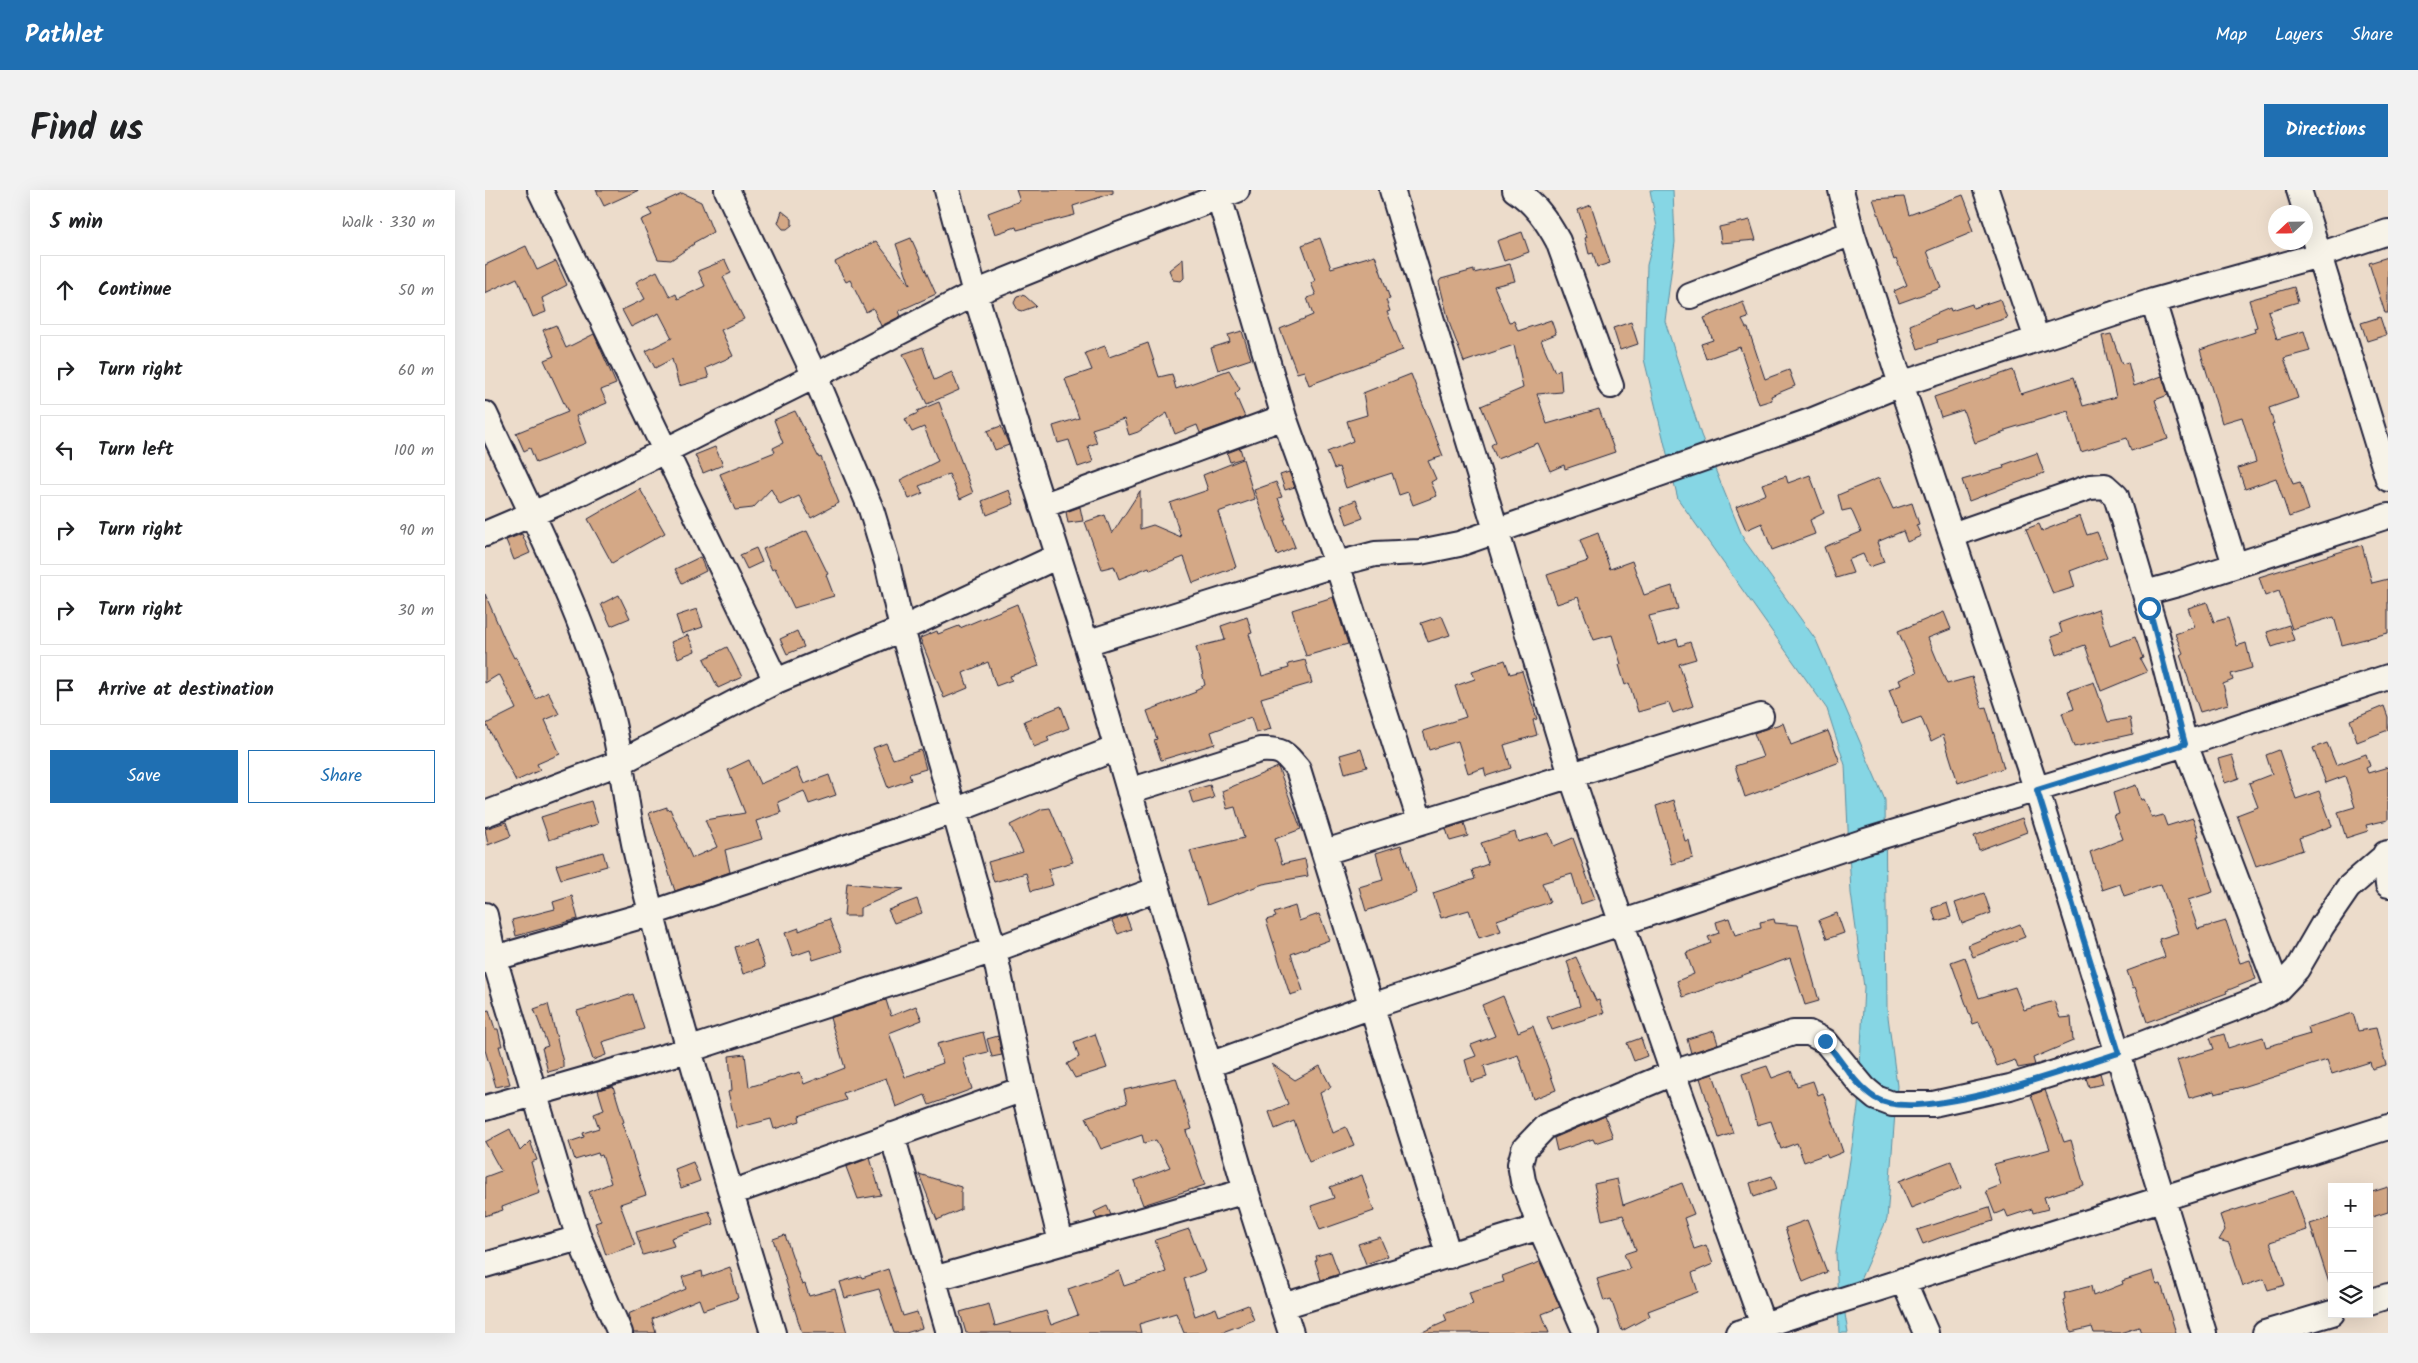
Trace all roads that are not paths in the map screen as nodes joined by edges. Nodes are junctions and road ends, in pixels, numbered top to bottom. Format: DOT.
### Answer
graph roads {
  1 [pos="540,190"];
  2 [pos="727,190"];
  3 [pos="947,190"];
  4 [pos="1392,190"];
  5 [pos="1515,190"];
  6 [pos="1841,190"];
  7 [pos="1986,190"];
  8 [pos="2299,190"];
  9 [pos="1225,192"];
  10 [pos="2388,232"];
  11 [pos="1852,233"];
  12 [pos="2319,255"];
  13 [pos="975,293"];
  14 [pos="1690,296"];
  15 [pos="2153,301"];
  16 [pos="2037,339"];
  17 [pos="815,376"];
  18 [pos="1901,384"];
  19 [pos="1611,386"];
  20 [pos="485,414"];
  21 [pos="1284,417"];
  22 [pos="664,451"];
  23 [pos="2388,479"];
  24 [pos="1042,506"];
  25 [pos="532,514"];
  26 [pos="2388,516"];
  27 [pos="1496,532"];
  28 [pos="485,534"];
  29 [pos="1952,535"];
  30 [pos="1058,556"];
  31 [pos="1337,564"];
  32 [pos="2235,565"];
  33 [pos="2145,592"];
  34 [pos="902,629"];
  35 [pos="1086,643"];
  36 [pos="2388,676"];
  37 [pos="776,681"];
  38 [pos="1761,716"];
  39 [pos="2185,744"];
  40 [pos="1117,748"];
  41 [pos="621,762"];
  42 [pos="1571,775"];
  43 [pos="2037,790"];
  44 [pos="1129,791"];
  45 [pos="954,811"];
  46 [pos="485,814"];
  47 [pos="1420,821"];
  48 [pos="1325,852"];
  49 [pos="2387,853"];
  50 [pos="2388,885"];
  51 [pos="1158,889"];
  52 [pos="651,914"];
  53 [pos="485,915"];
  54 [pos="1621,922"];
  55 [pos="994,950"];
  56 [pos="490,960"];
  57 [pos="2278,989"];
  58 [pos="1372,1006"];
  59 [pos="688,1050"];
  60 [pos="2119,1053"];
  61 [pos="1209,1065"];
  62 [pos="1673,1072"];
  63 [pos="1023,1089"];
  64 [pos="534,1093"];
  65 [pos="485,1108"];
  66 [pos="2388,1127"];
  67 [pos="892,1135"];
  68 [pos="1246,1190"];
  69 [pos="731,1193"];
  70 [pos="2164,1197"];
  71 [pos="1540,1227"];
  72 [pos="579,1238"];
  73 [pos="1061,1242"];
  74 [pos="1449,1256"];
  75 [pos="485,1265"];
  76 [pos="933,1279"];
  77 [pos="1903,1280"];
  78 [pos="2388,1296"];
  79 [pos="2373,1301"];
  80 [pos="1283,1306"];
  81 [pos="2328,1314"];
  82 [pos="1763,1325"];
  83 [pos="620,1333"];
  84 [pos="773,1333"];
  85 [pos="949,1333"];
  86 [pos="1291,1333"];
  87 [pos="1586,1333"];
  88 [pos="1737,1333"];
  89 [pos="1926,1333"];
  90 [pos="2204,1333"];
  91 [pos="2265,1333"];
  1 -- 22 [label="street"];
  2 -- 17 [label="street"];
  3 -- 13 [label="street"];
  4 -- 27 [label="street"];
  5 -- 19 [label="street"];
  6 -- 11 [label="street"];
  7 -- 16 [label="street"];
  8 -- 12 [label="street"];
  9 -- 13 [label="street"];
  9 -- 21 [label="street"];
  10 -- 12 [label="street"];
  11 -- 14 [label="street"];
  11 -- 18 [label="street"];
  12 -- 15 [label="street"];
  12 -- 23 [label="street"];
  13 -- 17 [label="street"];
  13 -- 24 [label="street"];
  15 -- 16 [label="street"];
  15 -- 32 [label="street"];
  16 -- 18 [label="street"];
  17 -- 22 [label="street"];
  17 -- 34 [label="street"];
  18 -- 27 [label="street"];
  18 -- 29 [label="street"];
  20 -- 25 [label="street"];
  21 -- 24 [label="street"];
  21 -- 31 [label="street"];
  22 -- 25 [label="street"];
  22 -- 37 [label="street"];
  24 -- 30 [label="street"];
  25 -- 28 [label="street"];
  25 -- 41 [label="street"];
  26 -- 32 [label="street"];
  27 -- 31 [label="street"];
  27 -- 42 [label="street"];
  29 -- 33 [label="street"];
  29 -- 43 [label="street"];
  30 -- 34 [label="street"];
  30 -- 35 [label="street"];
  31 -- 35 [label="street"];
  31 -- 47 [label="street"];
  32 -- 33 [label="street"];
  33 -- 39 [label="street"];
  34 -- 37 [label="street"];
  34 -- 45 [label="street"];
  35 -- 40 [label="street"];
  36 -- 39 [label="street"];
  37 -- 41 [label="street"];
  38 -- 42 [label="street"];
  39 -- 43 [label="street"];
  39 -- 57 [label="street"];
  40 -- 44 [label="street"];
  40 -- 45 [label="street"];
  41 -- 46 [label="street"];
  41 -- 52 [label="street"];
  42 -- 47 [label="street"];
  42 -- 54 [label="street"];
  43 -- 54 [label="street"];
  43 -- 60 [label="street"];
  44 -- 48 [label="street"];
  44 -- 51 [label="street"];
  45 -- 52 [label="street"];
  45 -- 55 [label="street"];
  47 -- 48 [label="street"];
  48 -- 58 [label="street"];
  49 -- 50 [label="street"];
  49 -- 57 [label="street"];
  51 -- 55 [label="street"];
  51 -- 61 [label="street"];
  52 -- 56 [label="street"];
  52 -- 59 [label="street"];
  53 -- 56 [label="street"];
  54 -- 58 [label="street"];
  54 -- 62 [label="street"];
  55 -- 59 [label="street"];
  55 -- 63 [label="street"];
  56 -- 64 [label="street"];
  57 -- 60 [label="street"];
  58 -- 61 [label="street"];
  58 -- 74 [label="street"];
  59 -- 64 [label="street"];
  59 -- 69 [label="street"];
  60 -- 62 [label="street"];
  60 -- 70 [label="street"];
  61 -- 68 [label="street"];
  62 -- 71 [label="street"];
  62 -- 82 [label="street"];
  63 -- 67 [label="street"];
  63 -- 73 [label="street"];
  64 -- 65 [label="street"];
  64 -- 72 [label="street"];
  66 -- 70 [label="street"];
  67 -- 69 [label="street"];
  67 -- 76 [label="street"];
  68 -- 73 [label="street"];
  68 -- 80 [label="street"];
  69 -- 84 [label="street"];
  70 -- 77 [label="street"];
  70 -- 90 [label="street"];
  71 -- 74 [label="street"];
  71 -- 87 [label="street"];
  72 -- 75 [label="street"];
  72 -- 83 [label="street"];
  73 -- 76 [label="street"];
  74 -- 80 [label="street"];
  76 -- 85 [label="street"];
  77 -- 82 [label="street"];
  77 -- 89 [label="street"];
  78 -- 79 [label="street"];
  80 -- 86 [label="street"];
  81 -- 91 [label="street"];
  82 -- 88 [label="street"];
}
